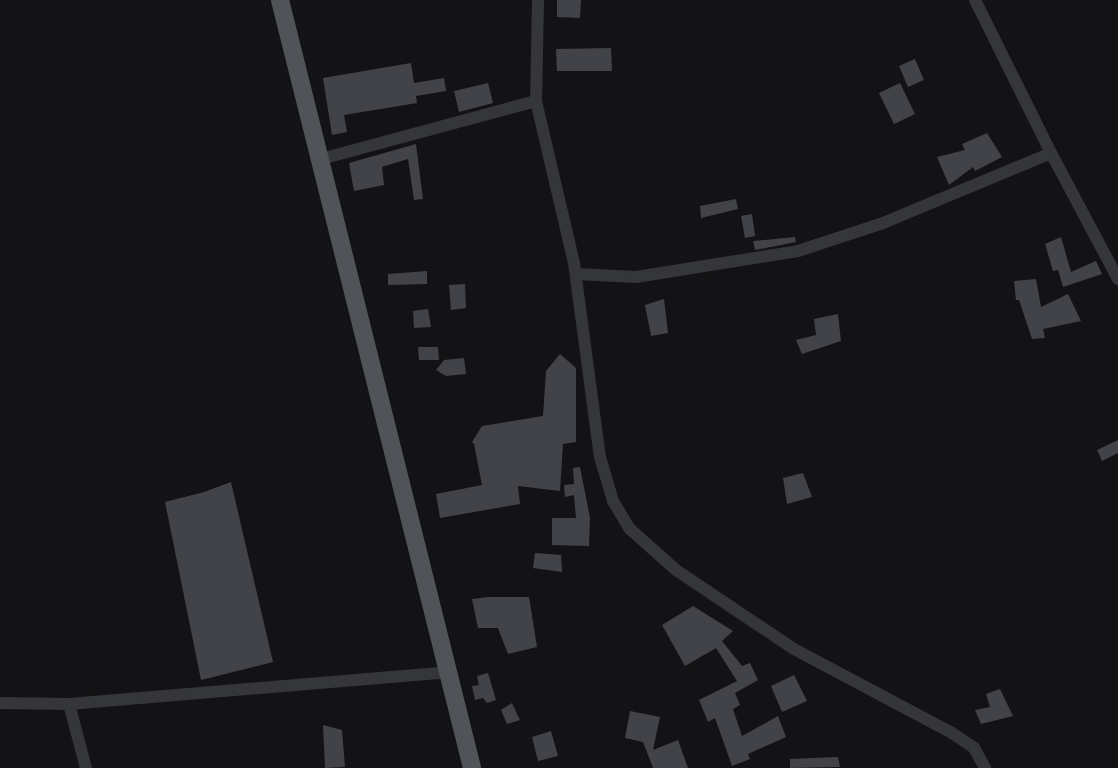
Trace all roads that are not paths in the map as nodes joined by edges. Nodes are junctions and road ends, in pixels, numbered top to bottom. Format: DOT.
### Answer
graph roads {
  1 [pos="280,0"];
  2 [pos="538,0"];
  3 [pos="975,0"];
  4 [pos="537,101"];
  5 [pos="1051,153"];
  6 [pos="321,159"];
  7 [pos="576,274"];
  8 [pos="1118,279"];
  9 [pos="448,672"];
  10 [pos="0,703"];
  11 [pos="69,704"];
  12 [pos="86,768"];
  13 [pos="472,768"];
  14 [pos="985,768"];
  1 -- 6 [label="main road"];
  2 -- 4 [label="street"];
  3 -- 5 [label="street"];
  4 -- 6 [label="street"];
  4 -- 7 [label="street"];
  5 -- 7 [label="street"];
  5 -- 8 [label="street"];
  6 -- 9 [label="main road"];
  7 -- 14 [label="street"];
  9 -- 11 [label="street"];
  9 -- 13 [label="main road"];
  10 -- 11 [label="street"];
  11 -- 12 [label="street"];
}
